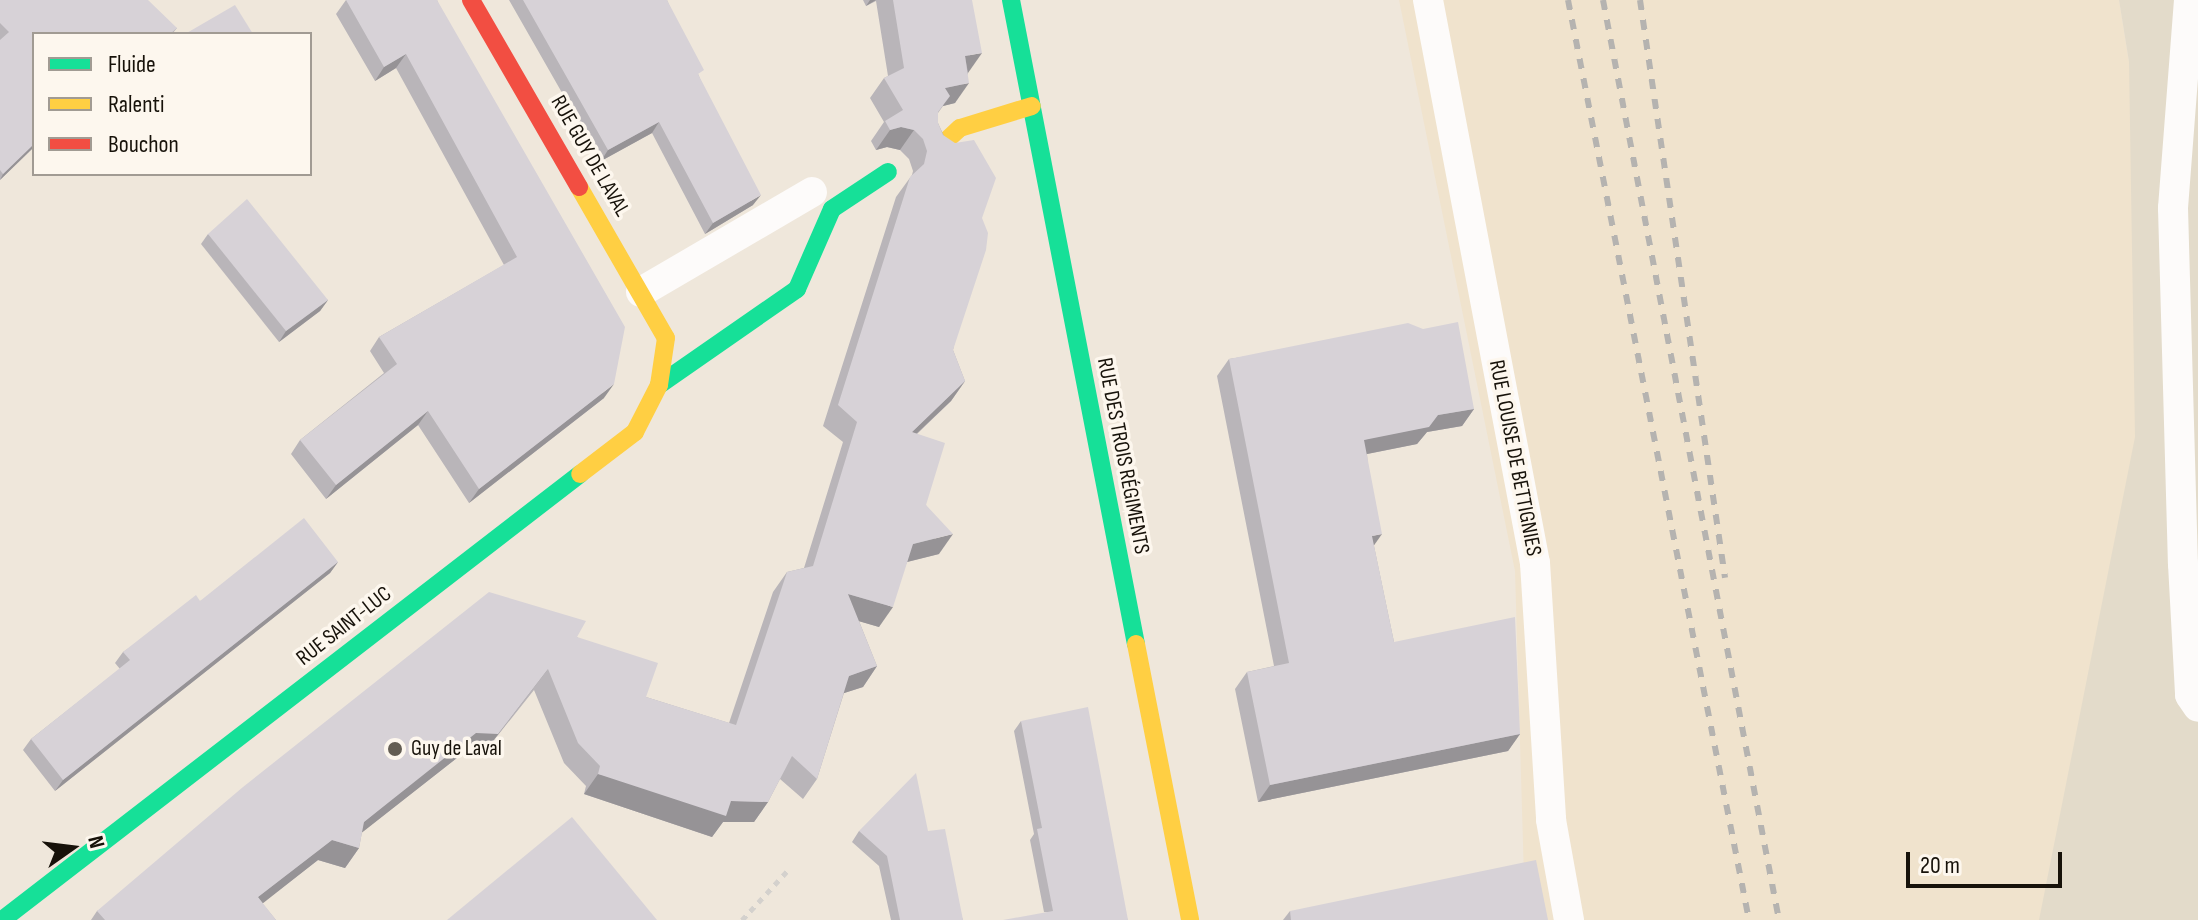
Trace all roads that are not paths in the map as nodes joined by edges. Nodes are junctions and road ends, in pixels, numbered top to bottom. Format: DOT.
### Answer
graph roads {
  1 [pos="471,0"];
  2 [pos="1011,0"];
  3 [pos="1428,0"];
  4 [pos="2192,6"];
  5 [pos="1032,106"];
  6 [pos="948,139"];
  7 [pos="888,172"];
  8 [pos="812,192"];
  9 [pos="641,292"];
  10 [pos="666,338"];
  11 [pos="659,385"];
  12 [pos="2198,707"];
  13 [pos="2,920"];
  14 [pos="1190,920"];
  15 [pos="1569,920"];
  1 -- 9 [label="street, RUE GUY DE LAVAL"];
  2 -- 5 [label="street, RUE DES TROIS RÉGIMENTS"];
  3 -- 15 [label="lane, RUE LOUISE DE BETTIGNIES"];
  4 -- 12 [label="lane"];
  5 -- 6 [label="street"];
  5 -- 14 [label="street, RUE DES TROIS RÉGIMENTS"];
  7 -- 11 [label="street"];
  8 -- 9 [label="lane"];
  9 -- 10 [label="street, RUE GUY DE LAVAL"];
  10 -- 11 [label="street, RUE SAINT-LUC"];
  11 -- 13 [label="street, RUE SAINT-LUC"];
}
